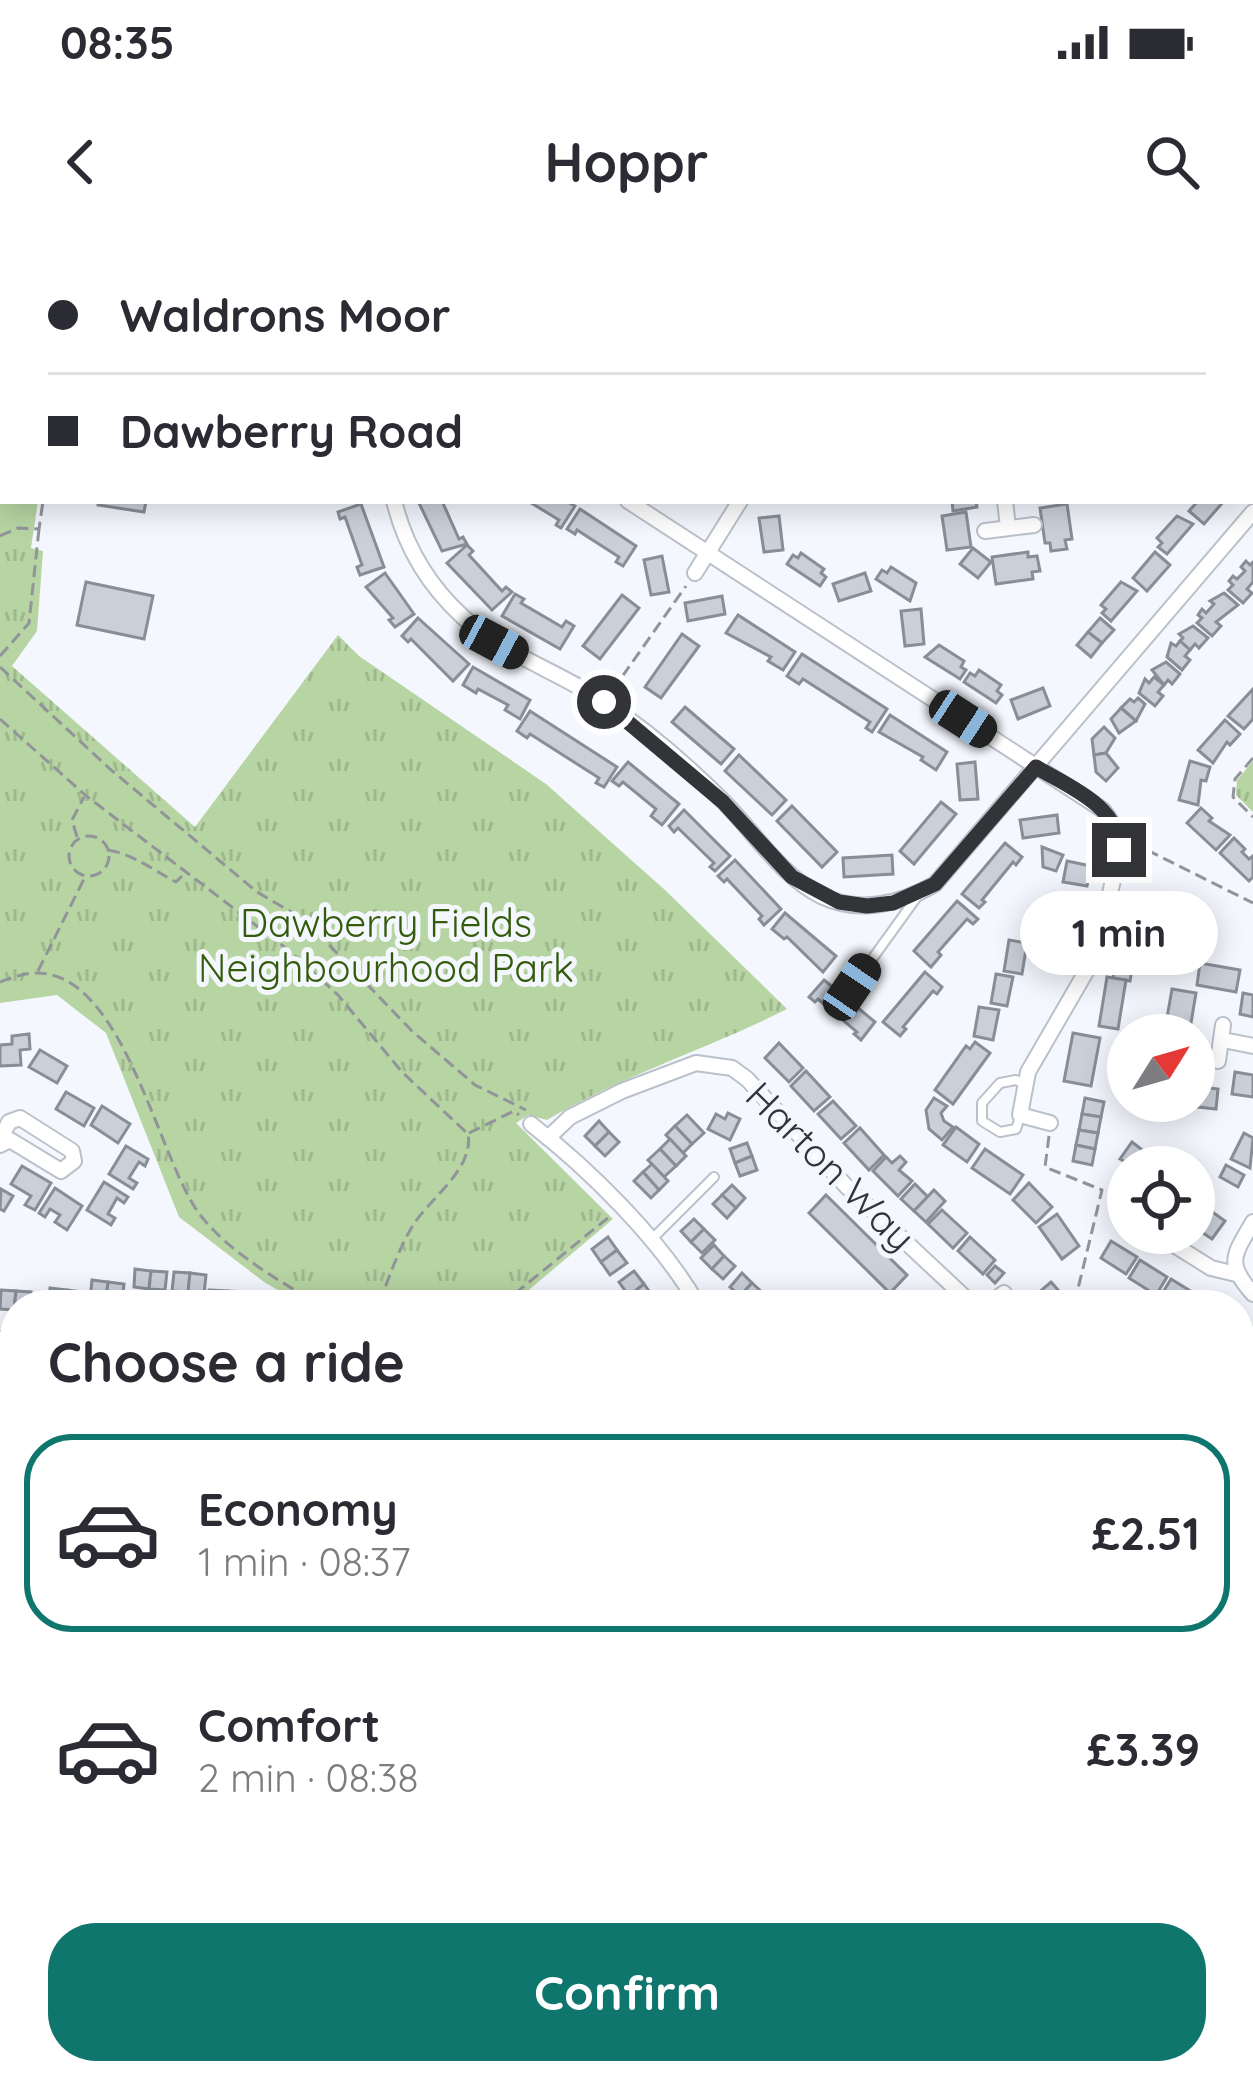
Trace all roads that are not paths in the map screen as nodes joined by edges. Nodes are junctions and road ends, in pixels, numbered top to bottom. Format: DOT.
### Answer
graph roads {
  1 [pos="395,504"];
  2 [pos="632,504"];
  3 [pos="738,504"];
  4 [pos="1005,504"];
  5 [pos="1253,512"];
  6 [pos="1034,525"];
  7 [pos="1008,527"];
  8 [pos="985,531"];
  9 [pos="707,554"];
  10 [pos="695,573"];
  11 [pos="1036,767"];
  12 [pos="920,893"];
  13 [pos="852,987"];
  14 [pos="1253,1046"];
  15 [pos="1218,1061"];
  16 [pos="1026,1085"];
  17 [pos="1020,1115"];
  18 [pos="1051,1123"];
  19 [pos="531,1124"];
  20 [pos="548,1138"];
  21 [pos="0,1143"];
  22 [pos="714,1177"];
  23 [pos="1253,1222"];
  24 [pos="650,1241"];
  25 [pos="1189,1254"];
  26 [pos="1236,1274"];
  27 [pos="687,1290"];
  28 [pos="957,1290"];
  29 [pos="1250,1290"];
  1 -- 12 [label="street"];
  2 -- 9 [label="street"];
  3 -- 9 [label="street"];
  4 -- 7 [label="street"];
  5 -- 11 [label="street"];
  6 -- 7 [label="street"];
  7 -- 8 [label="street"];
  9 -- 10 [label="street"];
  9 -- 11 [label="street"];
  11 -- 12 [label="street"];
  11 -- 16 [label="street"];
  12 -- 13 [label="lane"];
  14 -- 15 [label="street"];
  16 -- 17 [label="street"];
  16 -- 17 [label="lane"];
  17 -- 18 [label="street"];
  19 -- 20 [label="street"];
  20 -- 24 [label="street"];
  20 -- 28 [label="street, Harton Way"];
  21 -- 21 [label="street"];
  22 -- 24 [label="lane"];
  23 -- 26 [label="street"];
  24 -- 27 [label="street"];
  25 -- 26 [label="street"];
  26 -- 29 [label="street"];
}
